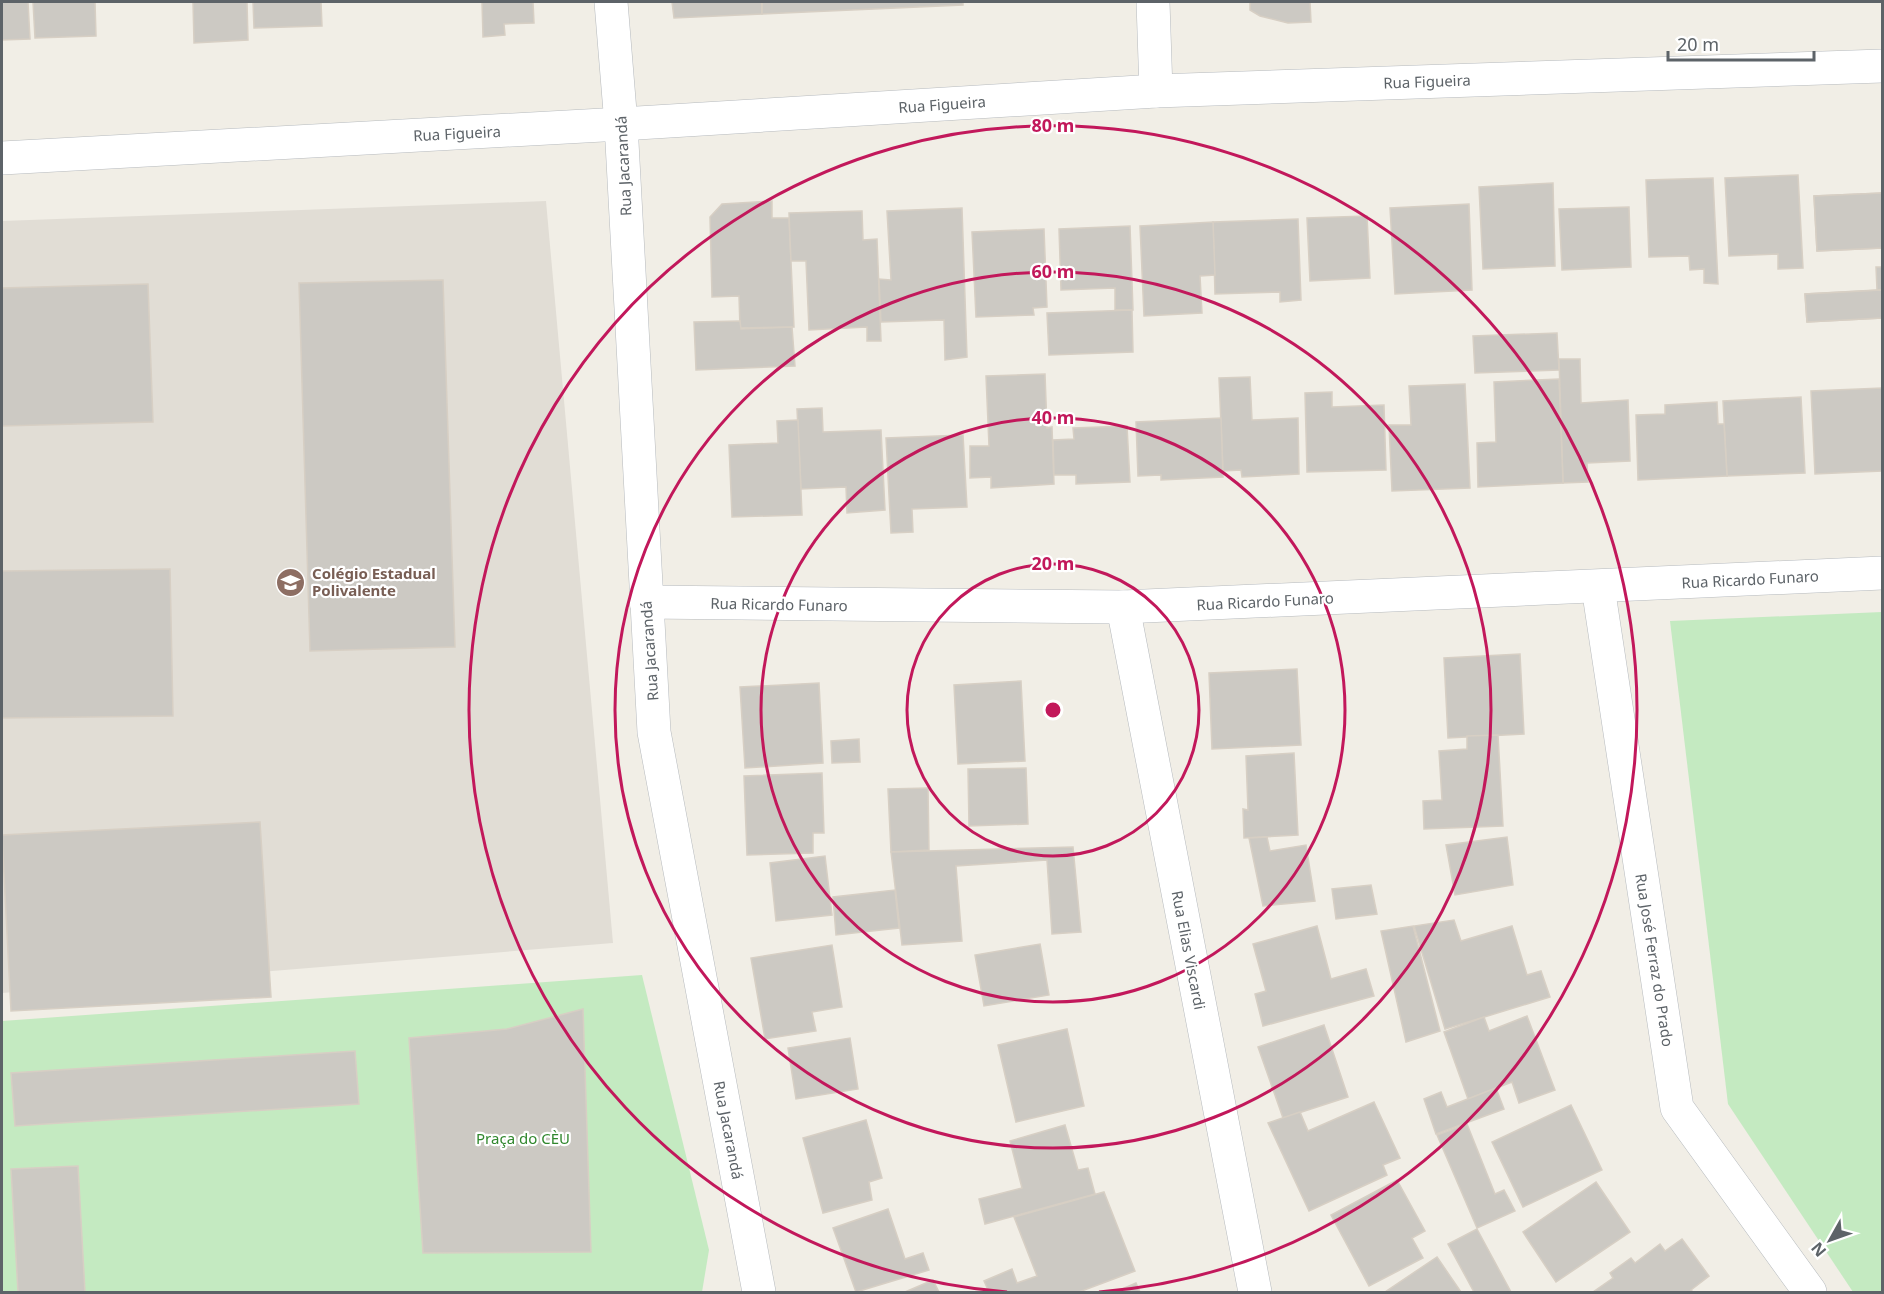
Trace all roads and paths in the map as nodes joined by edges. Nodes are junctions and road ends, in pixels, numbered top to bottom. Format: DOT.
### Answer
graph roads {
  1 [pos="611,2"];
  2 [pos="1153,2"];
  3 [pos="1882,66"];
  4 [pos="1156,91"];
  5 [pos="621,124"];
  6 [pos="2,158"];
  7 [pos="1882,573"];
  8 [pos="1598,587"];
  9 [pos="646,602"];
  10 [pos="1123,608"];
  11 [pos="759,1293"];
  12 [pos="1255,1293"];
  13 [pos="1810,1293"];
  1 -- 5 [label="street, Rua Jacarandá"];
  2 -- 4 [label="street"];
  3 -- 4 [label="street, Rua Figueira"];
  4 -- 5 [label="street, Rua Figueira"];
  5 -- 6 [label="street, Rua Figueira"];
  5 -- 9 [label="street, Rua Jacarandá"];
  7 -- 8 [label="street, Rua Ricardo Funaro"];
  8 -- 10 [label="street, Rua Ricardo Funaro"];
  8 -- 13 [label="street, Rua José Ferraz do Prado"];
  9 -- 10 [label="street, Rua Ricardo Funaro"];
  9 -- 11 [label="street, Rua Jacarandá"];
  10 -- 12 [label="street, Rua Elias Viscardi"];
}
